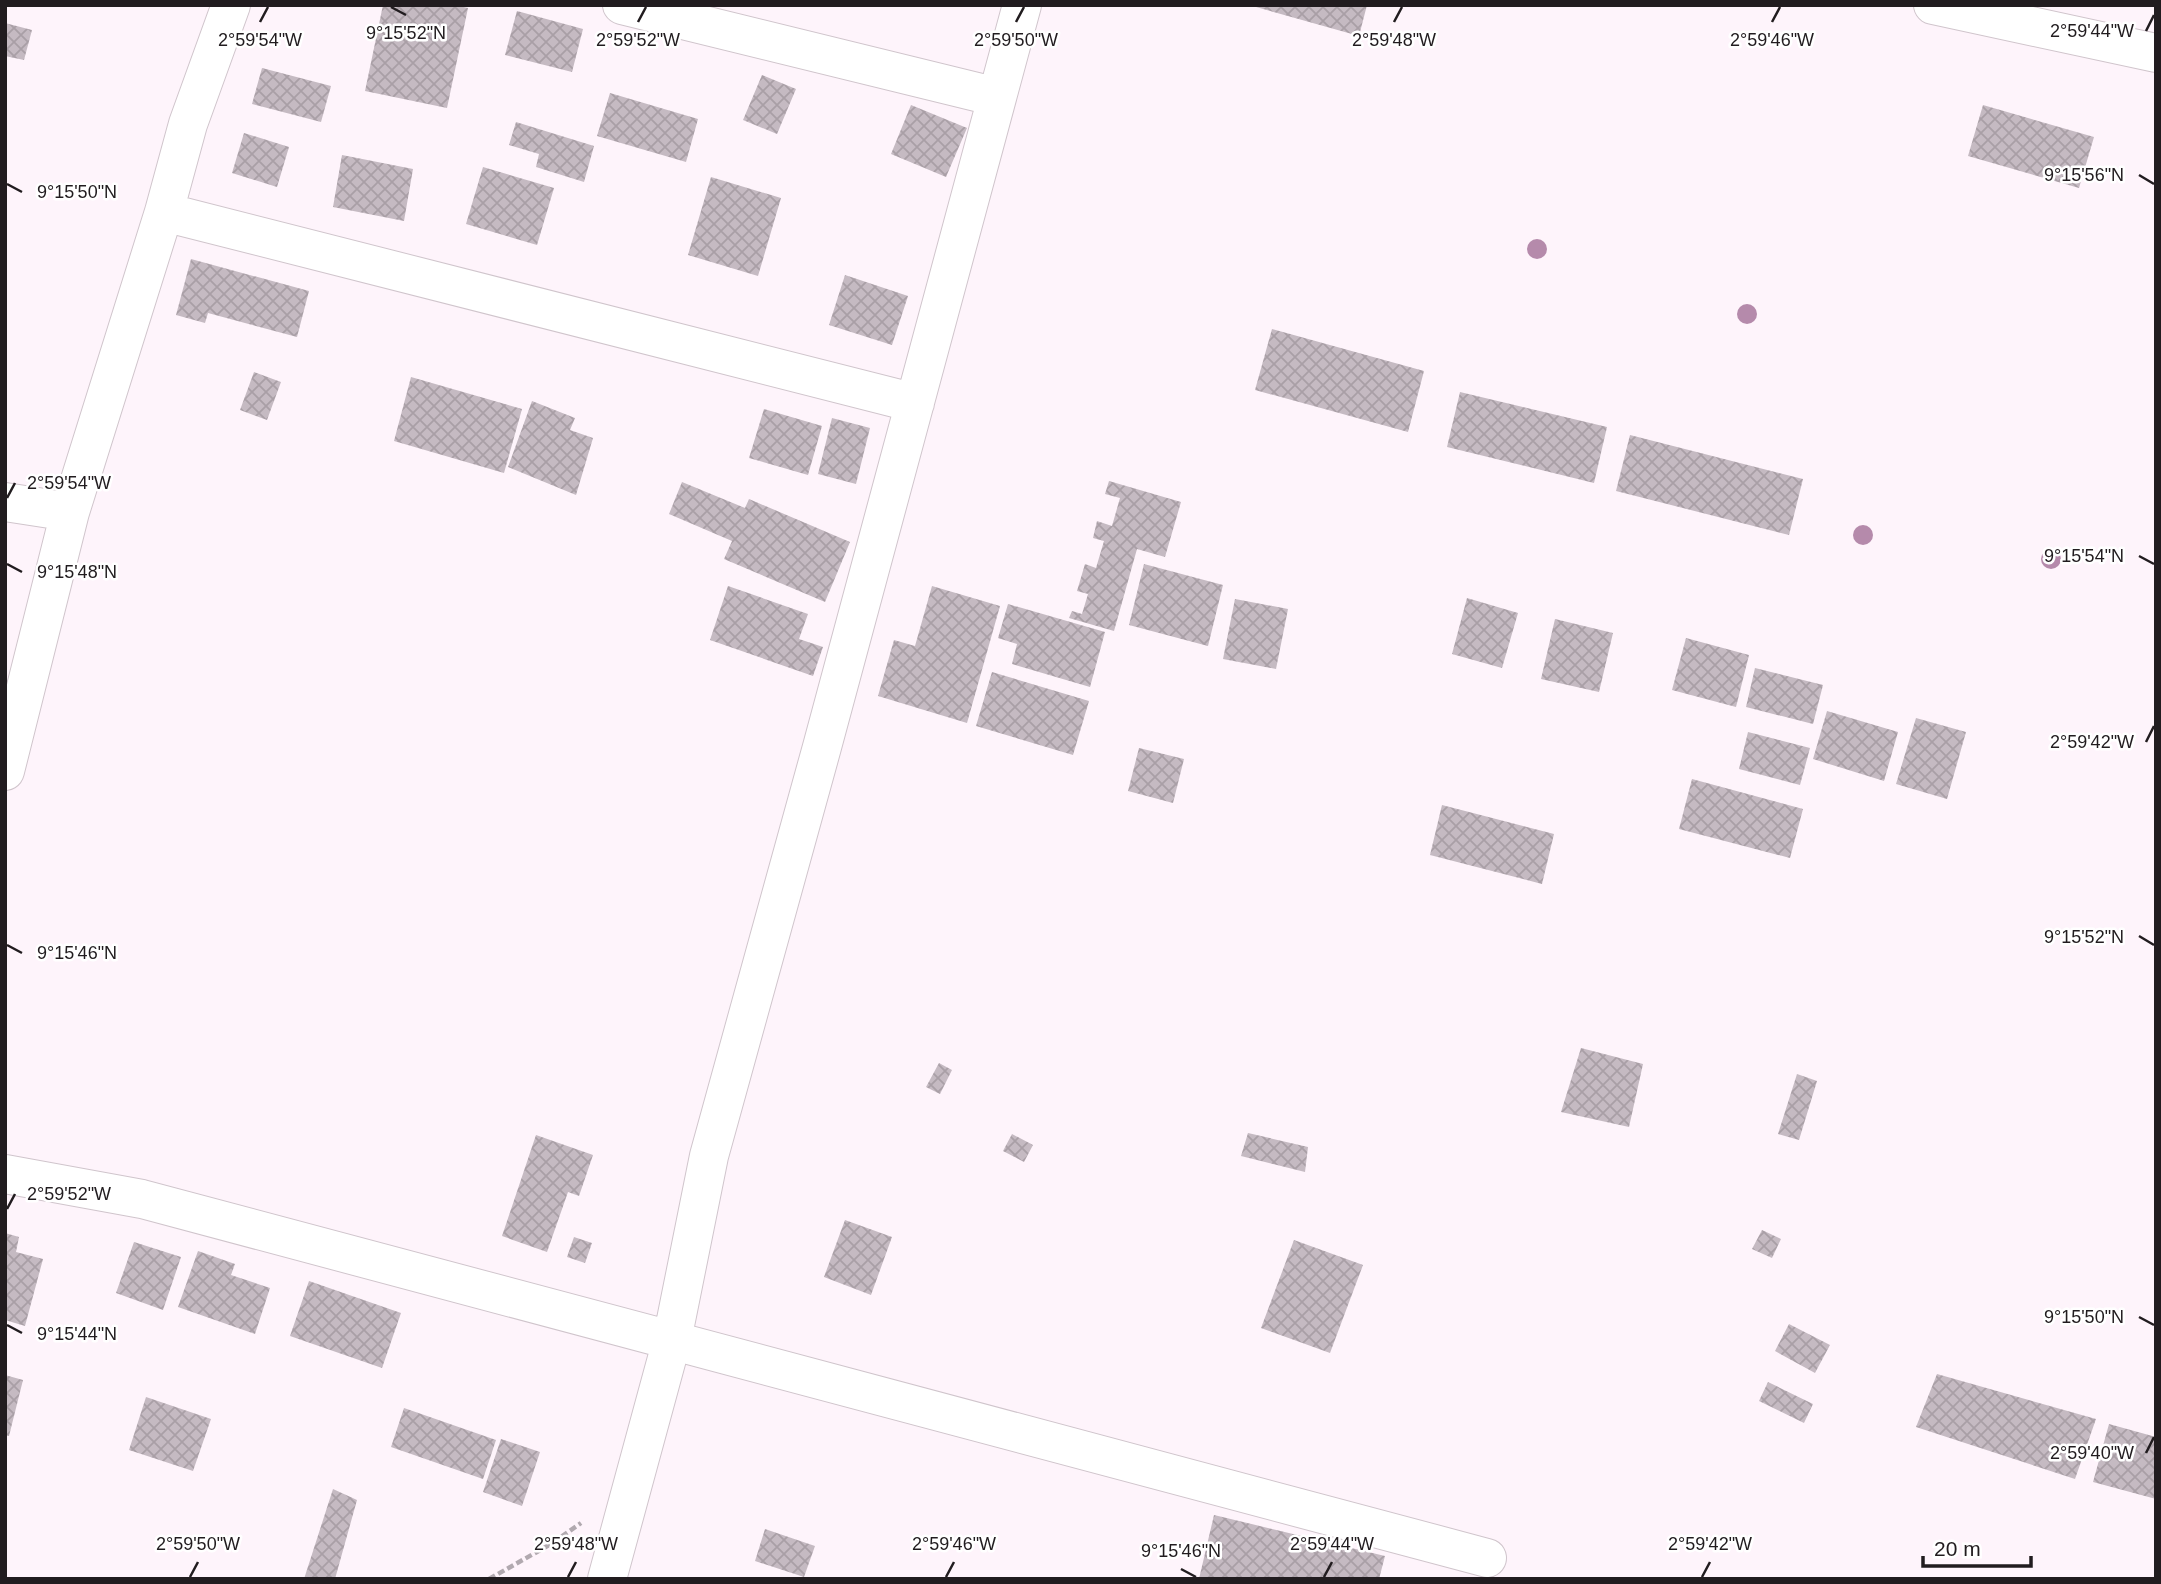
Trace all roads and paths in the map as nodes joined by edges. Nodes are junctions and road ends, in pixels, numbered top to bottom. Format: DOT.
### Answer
graph roads {
  1 [pos="231,5"];
  2 [pos="622,5"];
  3 [pos="1022,5"];
  4 [pos="1933,5"];
  5 [pos="2156,52"];
  6 [pos="997,97"];
  7 [pos="164,212"];
  8 [pos="915,402"];
  9 [pos="5,502"];
  10 [pos="71,512"];
  11 [pos="5,771"];
  12 [pos="5,1174"];
  13 [pos="672,1340"];
  14 [pos="586,1521"];
  15 [pos="1487,1558"];
  16 [pos="489,1579"];
  17 [pos="607,1579"];
  1 -- 7 [label="street"];
  2 -- 6 [label="street"];
  3 -- 6 [label="street"];
  4 -- 5 [label="street"];
  6 -- 8 [label="street"];
  7 -- 8 [label="street"];
  7 -- 10 [label="street"];
  8 -- 13 [label="street"];
  9 -- 10 [label="street"];
  10 -- 11 [label="street"];
  12 -- 13 [label="street"];
  13 -- 15 [label="street"];
  13 -- 17 [label="street"];
  14 -- 16 [label="path"];
}
